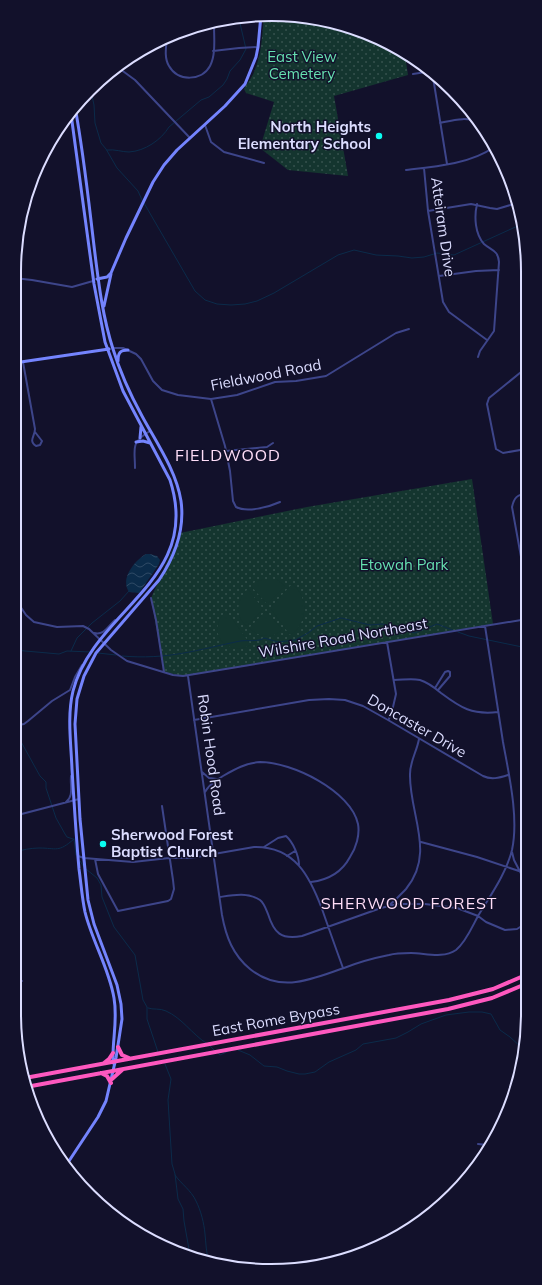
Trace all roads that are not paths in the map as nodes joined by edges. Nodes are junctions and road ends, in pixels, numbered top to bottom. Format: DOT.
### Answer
graph roads {
  1 [pos="260,22"];
  2 [pos="214,28"];
  3 [pos="167,44"];
  4 [pos="258,47"];
  5 [pos="214,51"];
  6 [pos="122,71"];
  7 [pos="422,73"];
  8 [pos="413,74"];
  9 [pos="434,81"];
  10 [pos="76,115"];
  11 [pos="72,120"];
  12 [pos="469,120"];
  13 [pos="440,123"];
  14 [pos="205,125"];
  15 [pos="190,138"];
  16 [pos="490,149"];
  17 [pos="264,163"];
  18 [pos="447,164"];
  19 [pos="424,168"];
  20 [pos="406,170"];
  21 [pos="477,204"];
  22 [pos="512,205"];
  23 [pos="428,211"];
  24 [pos="499,270"];
  25 [pos="111,273"];
  26 [pos="439,276"];
  27 [pos="21,279"];
  28 [pos="98,279"];
  29 [pos="93,281"];
  30 [pos="103,310"];
  31 [pos="409,329"];
  32 [pos="104,338"];
  33 [pos="487,340"];
  34 [pos="113,348"];
  35 [pos="107,349"];
  36 [pos="99,350"];
  37 [pos="128,350"];
  38 [pos="478,357"];
  39 [pos="23,362"];
  40 [pos="118,362"];
  41 [pos="521,372"];
  42 [pos="211,399"];
  43 [pos="141,425"];
  44 [pos="150,431"];
  45 [pos="35,432"];
  46 [pos="145,434"];
  47 [pos="140,438"];
  48 [pos="136,442"];
  49 [pos="272,443"];
  50 [pos="151,444"];
  51 [pos="521,450"];
  52 [pos="226,451"];
  53 [pos="135,468"];
  54 [pos="521,495"];
  55 [pos="280,502"];
  56 [pos="521,557"];
  57 [pos="151,598"];
  58 [pos="21,608"];
  59 [pos="123,614"];
  60 [pos="521,619"];
  61 [pos="484,626"];
  62 [pos="92,632"];
  63 [pos="100,639"];
  64 [pos="387,642"];
  65 [pos="104,644"];
  66 [pos="84,663"];
  67 [pos="164,672"];
  68 [pos="188,676"];
  69 [pos="394,680"];
  70 [pos="435,688"];
  71 [pos="438,690"];
  72 [pos="65,694"];
  73 [pos="71,700"];
  74 [pos="498,712"];
  75 [pos="194,720"];
  76 [pos="388,720"];
  77 [pos="21,725"];
  78 [pos="420,739"];
  79 [pos="72,767"];
  80 [pos="202,771"];
  81 [pos="509,775"];
  82 [pos="220,778"];
  83 [pos="205,793"];
  84 [pos="79,799"];
  85 [pos="74,800"];
  86 [pos="64,803"];
  87 [pos="162,806"];
  88 [pos="21,814"];
  89 [pos="421,842"];
  90 [pos="264,847"];
  91 [pos="295,850"];
  92 [pos="512,850"];
  93 [pos="214,854"];
  94 [pos="78,856"];
  95 [pos="287,856"];
  96 [pos="84,858"];
  97 [pos="169,858"];
  98 [pos="96,859"];
  99 [pos="299,865"];
  100 [pos="506,866"];
  101 [pos="520,871"];
  102 [pos="311,882"];
  103 [pos="220,897"];
  104 [pos="398,898"];
  105 [pos="402,904"];
  106 [pos="387,906"];
  107 [pos="478,916"];
  108 [pos="328,927"];
  109 [pos="521,927"];
  110 [pos="343,968"];
  111 [pos="521,977"];
  112 [pos="521,986"];
  113 [pos="118,1047"];
  114 [pos="113,1053"];
  115 [pos="132,1059"];
  116 [pos="114,1062"];
  117 [pos="102,1064"];
  118 [pos="124,1069"];
  119 [pos="113,1070"];
  120 [pos="101,1073"];
  121 [pos="30,1077"];
  122 [pos="112,1081"];
  123 [pos="32,1086"];
  124 [pos="478,1144"];
  125 [pos="484,1145"];
  126 [pos="69,1161"];
  1 -- 4 [label="main road"];
  2 -- 5 [label="street"];
  3 -- 5 [label="street"];
  4 -- 5 [label="street"];
  4 -- 14 [label="main road"];
  6 -- 15 [label="street"];
  7 -- 8 [label="street"];
  9 -- 13 [label="street"];
  10 -- 28 [label="main road"];
  11 -- 29 [label="main road"];
  12 -- 13 [label="street"];
  13 -- 18 [label="street"];
  14 -- 15 [label="main road"];
  14 -- 17 [label="street"];
  15 -- 25 [label="main road"];
  16 -- 18 [label="street, Atteiram Drive"];
  18 -- 19 [label="street, Atteiram Drive"];
  19 -- 20 [label="street"];
  19 -- 23 [label="street, Atteiram Drive"];
  21 -- 22 [label="street"];
  21 -- 23 [label="street"];
  21 -- 24 [label="street"];
  23 -- 26 [label="street, Atteiram Drive"];
  24 -- 26 [label="street"];
  24 -- 33 [label="street"];
  25 -- 28 [label="main road"];
  25 -- 30 [label="main road"];
  26 -- 33 [label="street, Atteiram Drive"];
  27 -- 29 [label="street"];
  28 -- 29 [label="main road"];
  28 -- 30 [label="main road"];
  29 -- 32 [label="main road"];
  30 -- 34 [label="main road"];
  31 -- 42 [label="street, Fieldwood Road"];
  32 -- 35 [label="main road"];
  32 -- 36 [label="main road"];
  33 -- 38 [label="street"];
  34 -- 35 [label="main road"];
  34 -- 37 [label="street"];
  34 -- 40 [label="main road"];
  35 -- 36 [label="main road"];
  35 -- 43 [label="main road"];
  36 -- 39 [label="main road"];
  37 -- 40 [label="main road"];
  37 -- 42 [label="street, Fieldwood Road"];
  39 -- 45 [label="street"];
  40 -- 44 [label="main road"];
  41 -- 51 [label="street"];
  42 -- 52 [label="street"];
  43 -- 46 [label="main road"];
  43 -- 47 [label="main road"];
  44 -- 46 [label="street"];
  44 -- 65 [label="main road"];
  45 -- 45 [label="street"];
  46 -- 47 [label="street"];
  46 -- 50 [label="main road"];
  47 -- 48 [label="street"];
  48 -- 50 [label="main road"];
  48 -- 53 [label="street"];
  49 -- 52 [label="street"];
  50 -- 59 [label="main road"];
  52 -- 55 [label="street"];
  54 -- 56 [label="street"];
  57 -- 67 [label="street"];
  58 -- 62 [label="street"];
  59 -- 62 [label="street"];
  59 -- 63 [label="main road"];
  60 -- 61 [label="street, Wilshire Road Northeast"];
  61 -- 64 [label="street, Wilshire Road Northeast"];
  61 -- 74 [label="street, Robin Hood Road"];
  62 -- 63 [label="street, Wilshire Road Northeast"];
  63 -- 65 [label="street, Wilshire Road Northeast"];
  63 -- 66 [label="main road"];
  64 -- 68 [label="street, Wilshire Road Northeast"];
  64 -- 69 [label="street"];
  65 -- 67 [label="street, Wilshire Road Northeast"];
  65 -- 84 [label="main road"];
  66 -- 72 [label="street"];
  66 -- 73 [label="main road"];
  67 -- 68 [label="street, Wilshire Road Northeast"];
  68 -- 75 [label="street, Robin Hood Road"];
  69 -- 70 [label="street"];
  69 -- 76 [label="street"];
  70 -- 71 [label="street"];
  70 -- 71 [label="street"];
  71 -- 74 [label="street"];
  72 -- 73 [label="street"];
  72 -- 77 [label="street"];
  73 -- 79 [label="main road"];
  74 -- 81 [label="street, Robin Hood Road"];
  75 -- 76 [label="street, Doncaster Drive"];
  75 -- 80 [label="street, Robin Hood Road"];
  76 -- 78 [label="street, Doncaster Drive"];
  78 -- 81 [label="street, Doncaster Drive"];
  78 -- 89 [label="street"];
  79 -- 85 [label="main road"];
  79 -- 86 [label="street"];
  80 -- 82 [label="street"];
  80 -- 83 [label="street, Robin Hood Road"];
  81 -- 92 [label="street, Robin Hood Road"];
  82 -- 83 [label="street"];
  82 -- 102 [label="street"];
  83 -- 93 [label="street, Robin Hood Road"];
  84 -- 85 [label="street"];
  84 -- 96 [label="main road"];
  85 -- 86 [label="street"];
  85 -- 94 [label="main road"];
  86 -- 88 [label="street"];
  87 -- 97 [label="street"];
  89 -- 100 [label="street"];
  89 -- 104 [label="street"];
  90 -- 91 [label="street"];
  90 -- 93 [label="street"];
  90 -- 95 [label="street"];
  91 -- 95 [label="street"];
  91 -- 99 [label="street"];
  92 -- 100 [label="street, Robin Hood Road"];
  92 -- 101 [label="street"];
  93 -- 97 [label="street"];
  93 -- 103 [label="street, Robin Hood Road"];
  94 -- 96 [label="street"];
  94 -- 114 [label="main road"];
  95 -- 99 [label="street"];
  96 -- 98 [label="street"];
  96 -- 113 [label="main road"];
  97 -- 98 [label="street"];
  97 -- 98 [label="street"];
  99 -- 102 [label="street"];
  100 -- 101 [label="street"];
  100 -- 107 [label="street, Robin Hood Road"];
  102 -- 108 [label="street"];
  103 -- 108 [label="street"];
  103 -- 110 [label="street, Robin Hood Road"];
  104 -- 105 [label="street"];
  104 -- 106 [label="street"];
  105 -- 106 [label="street"];
  105 -- 107 [label="street"];
  106 -- 108 [label="street"];
  107 -- 109 [label="street"];
  107 -- 110 [label="street, Robin Hood Road"];
  108 -- 110 [label="street"];
  111 -- 115 [label="highway, East Rome Bypass"];
  112 -- 118 [label="highway, East Rome Bypass"];
  113 -- 115 [label="highway"];
  113 -- 116 [label="main road"];
  114 -- 116 [label="main road"];
  114 -- 117 [label="highway"];
  115 -- 116 [label="highway, East Rome Bypass"];
  116 -- 117 [label="highway, East Rome Bypass"];
  116 -- 119 [label="main road"];
  117 -- 121 [label="highway, East Rome Bypass"];
  118 -- 119 [label="highway, East Rome Bypass"];
  118 -- 122 [label="highway"];
  119 -- 120 [label="highway, East Rome Bypass"];
  119 -- 122 [label="main road"];
  120 -- 122 [label="highway"];
  120 -- 123 [label="highway, East Rome Bypass"];
  122 -- 126 [label="main road"];
  124 -- 125 [label="street"];
}
